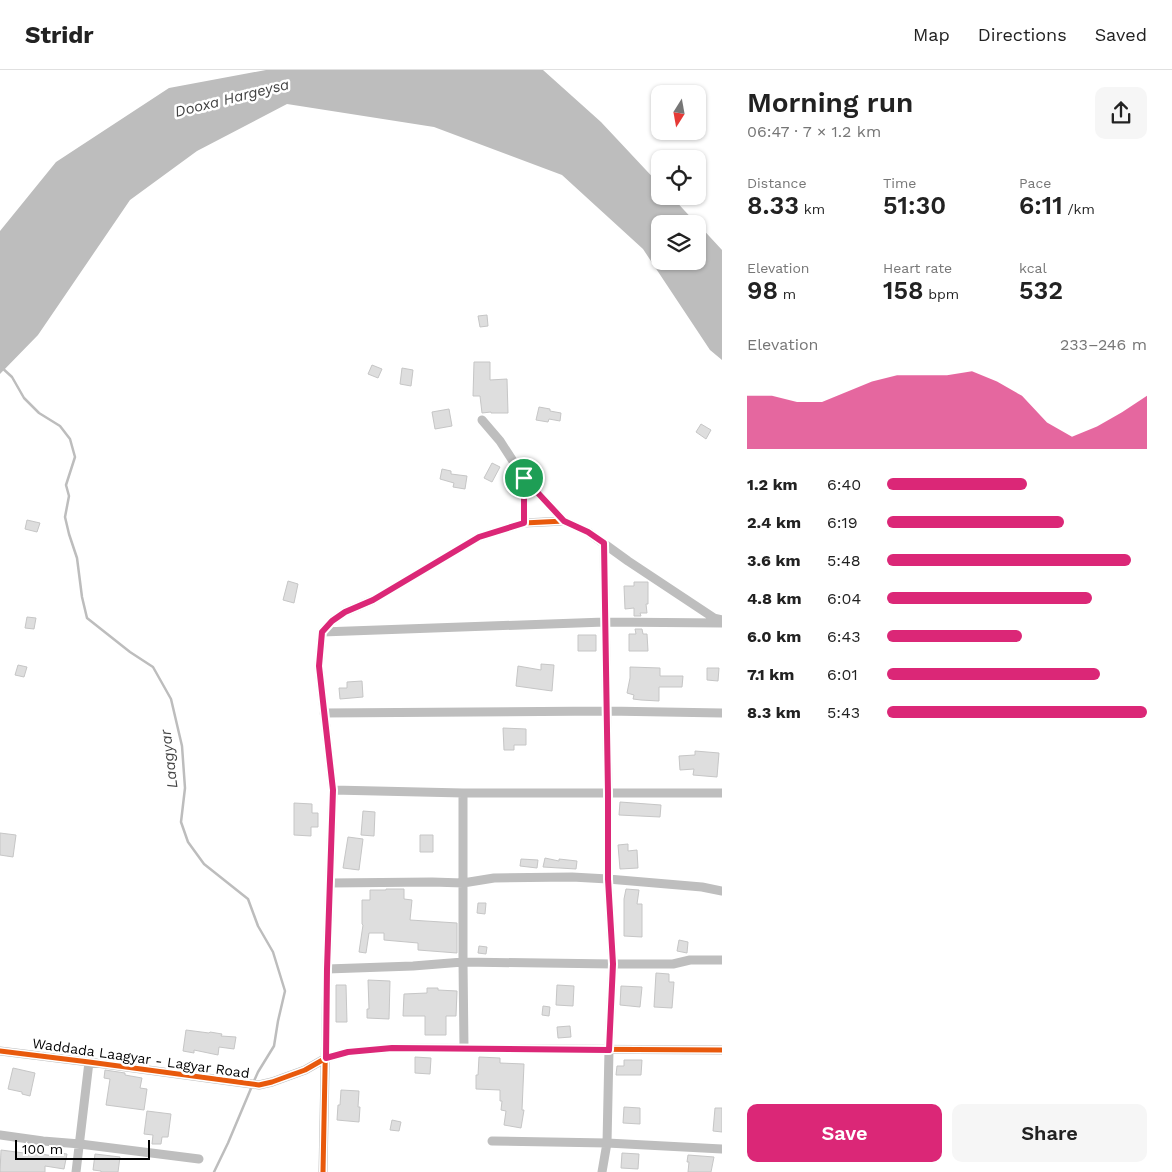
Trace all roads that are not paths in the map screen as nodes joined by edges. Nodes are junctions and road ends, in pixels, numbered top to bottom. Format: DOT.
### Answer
graph roads {
  1 [pos="482,420"];
  2 [pos="524,478"];
  3 [pos="564,521"];
  4 [pos="524,523"];
  5 [pos="604,543"];
  6 [pos="605,622"];
  7 [pos="722,622"];
  8 [pos="322,632"];
  9 [pos="607,711"];
  10 [pos="324,713"];
  11 [pos="722,714"];
  12 [pos="333,790"];
  13 [pos="463,793"];
  14 [pos="608,793"];
  15 [pos="722,793"];
  16 [pos="608,879"];
  17 [pos="330,883"];
  18 [pos="463,883"];
  19 [pos="722,891"];
  20 [pos="722,960"];
  21 [pos="463,962"];
  22 [pos="613,964"];
  23 [pos="327,969"];
  24 [pos="464,1048"];
  25 [pos="609,1050"];
  26 [pos="722,1050"];
  27 [pos="0,1051"];
  28 [pos="326,1058"];
  29 [pos="89,1062"];
  30 [pos="0,1135"];
  31 [pos="492,1141"];
  32 [pos="607,1143"];
  33 [pos="80,1144"];
  34 [pos="722,1149"];
  35 [pos="199,1158"];
  36 [pos="76,1172"];
  37 [pos="323,1172"];
  38 [pos="602,1172"];
  1 -- 2 [label="street"];
  2 -- 3 [label="street"];
  2 -- 4 [label="street"];
  3 -- 4 [label="street"];
  3 -- 5 [label="street"];
  4 -- 8 [label="street"];
  5 -- 6 [label="street"];
  5 -- 7 [label="street"];
  6 -- 7 [label="street"];
  6 -- 8 [label="street"];
  6 -- 9 [label="street"];
  8 -- 10 [label="street"];
  9 -- 10 [label="street"];
  9 -- 11 [label="street"];
  9 -- 14 [label="street"];
  10 -- 12 [label="street"];
  12 -- 13 [label="street"];
  12 -- 17 [label="street"];
  13 -- 14 [label="street"];
  13 -- 18 [label="street"];
  14 -- 15 [label="street"];
  14 -- 16 [label="street"];
  16 -- 18 [label="street"];
  16 -- 19 [label="street"];
  16 -- 22 [label="street"];
  17 -- 18 [label="street"];
  17 -- 23 [label="street"];
  18 -- 21 [label="street"];
  20 -- 22 [label="street"];
  21 -- 22 [label="street"];
  21 -- 23 [label="street"];
  21 -- 24 [label="street"];
  22 -- 25 [label="street"];
  23 -- 28 [label="street"];
  24 -- 25 [label="street, Waddada Laagyar - Lagyar Road"];
  24 -- 28 [label="street, Waddada Laagyar - Lagyar Road"];
  25 -- 26 [label="street, Waddada Laagyar - Lagyar Road"];
  25 -- 32 [label="street"];
  27 -- 29 [label="street, Waddada Laagyar - Lagyar Road"];
  28 -- 29 [label="street, Waddada Laagyar - Lagyar Road"];
  28 -- 37 [label="street"];
  29 -- 33 [label="street"];
  30 -- 33 [label="street"];
  31 -- 32 [label="street"];
  32 -- 34 [label="street"];
  32 -- 38 [label="street"];
  33 -- 35 [label="street"];
  33 -- 36 [label="street"];
}
